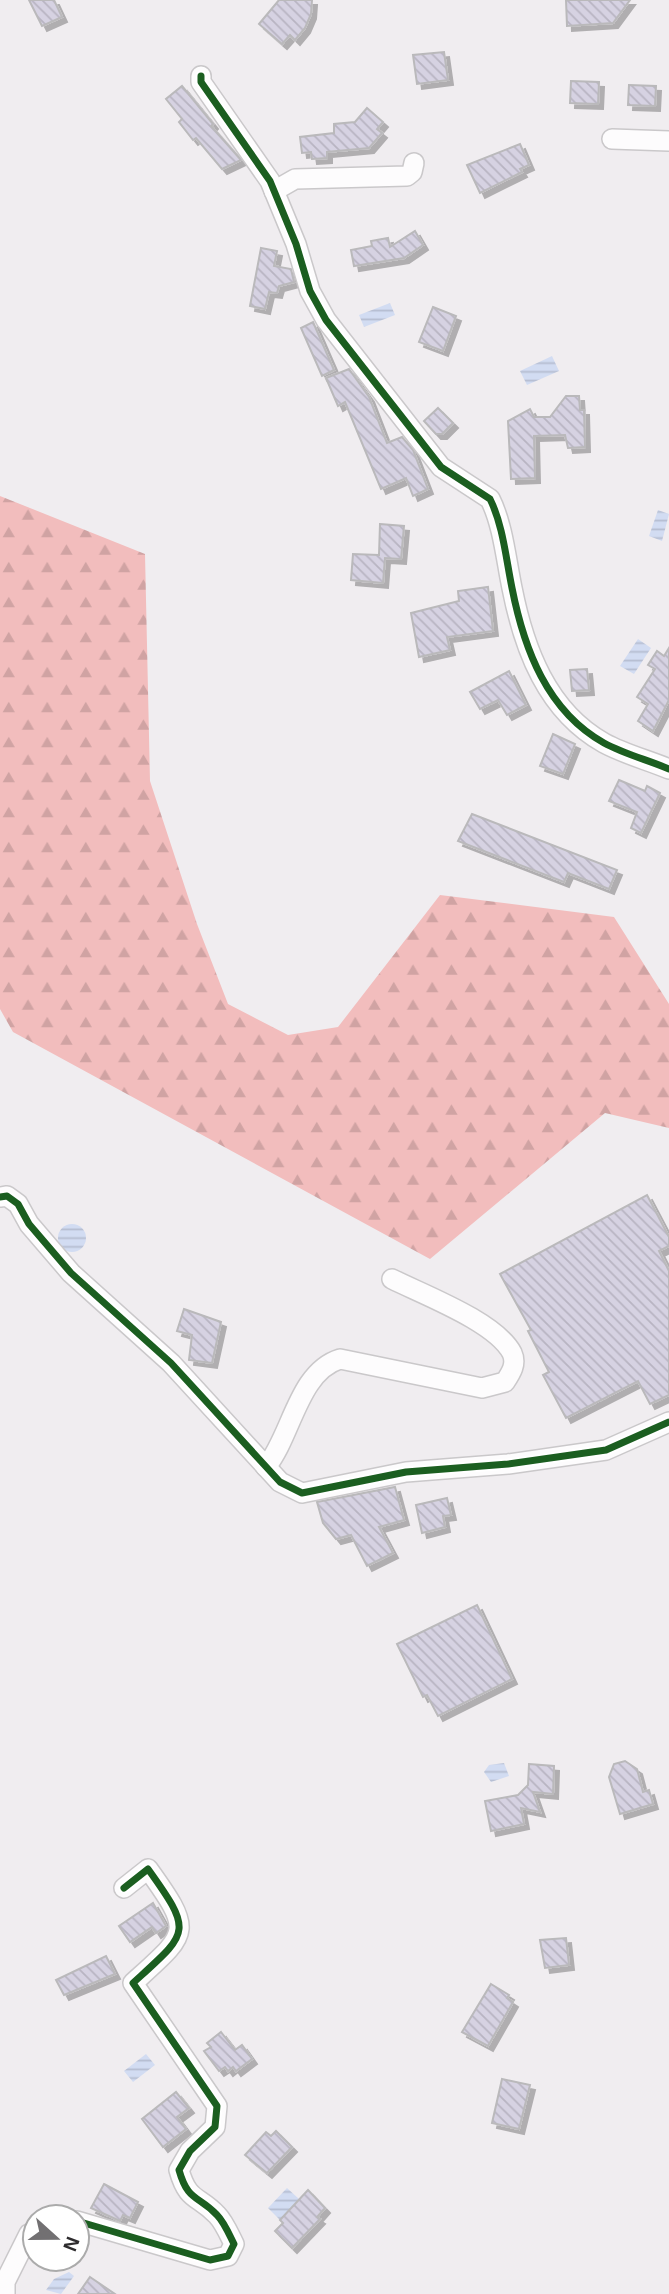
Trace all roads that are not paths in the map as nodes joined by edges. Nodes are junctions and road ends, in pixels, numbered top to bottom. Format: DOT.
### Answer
graph roads {
  1 [pos="201,76"];
  2 [pos="612,139"];
  3 [pos="669,141"];
  4 [pos="414,163"];
  5 [pos="274,191"];
  6 [pos="669,768"];
  7 [pos="0,1197"];
  8 [pos="392,1279"];
  9 [pos="669,1422"];
  10 [pos="266,1467"];
  11 [pos="124,1888"];
  12 [pos="91,2225"];
  13 [pos="21,2250"];
  14 [pos="5,2294"];
  1 -- 5 [label="street"];
  2 -- 3 [label="street"];
  4 -- 5 [label="street"];
  5 -- 6 [label="street"];
  7 -- 10 [label="street"];
  8 -- 10 [label="street"];
  9 -- 10 [label="street"];
  11 -- 12 [label="street"];
  13 -- 14 [label="street"];
}
